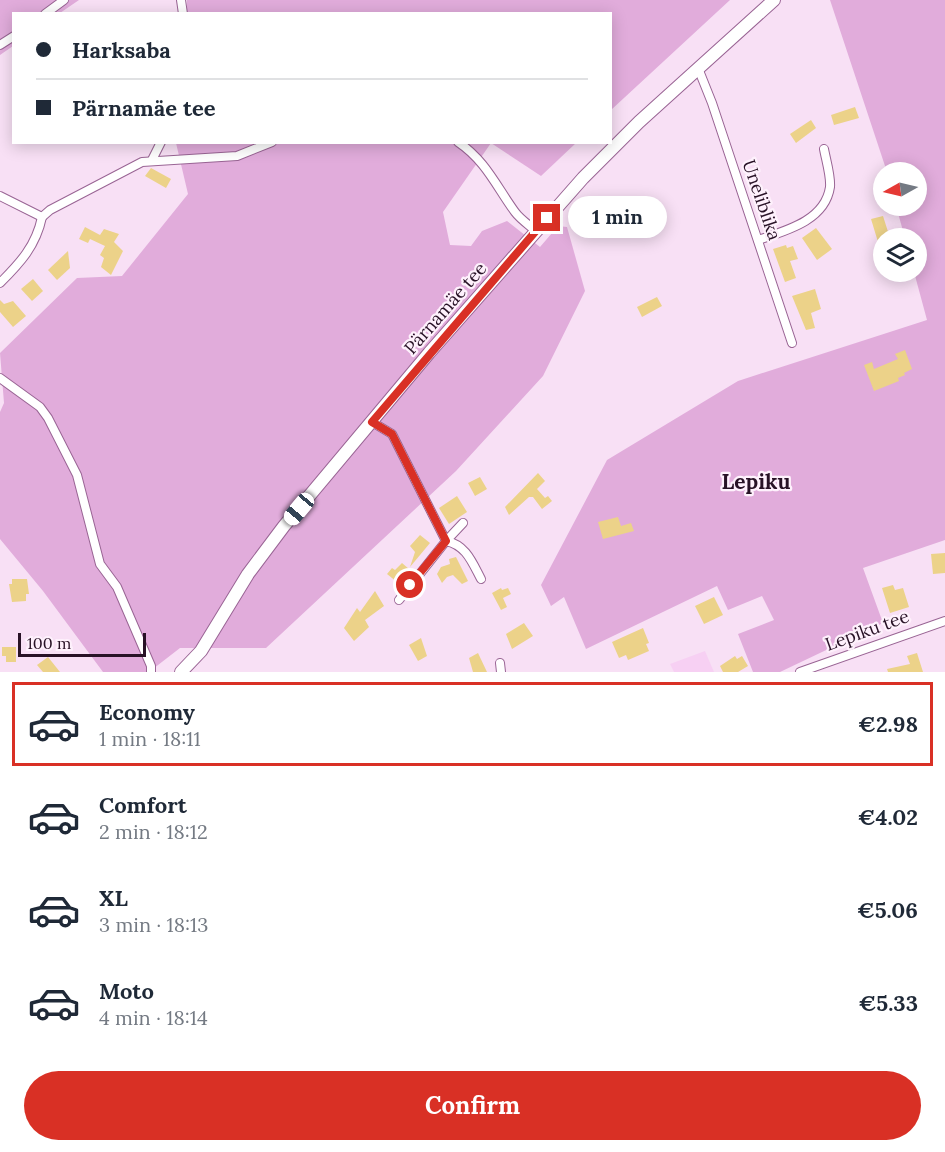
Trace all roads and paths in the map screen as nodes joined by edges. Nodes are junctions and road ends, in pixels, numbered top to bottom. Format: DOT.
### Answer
graph roads {
  1 [pos="64,0"];
  2 [pos="774,0"];
  3 [pos="48,12"];
  4 [pos="698,69"];
  5 [pos="160,144"];
  6 [pos="267,144"];
  7 [pos="461,144"];
  8 [pos="824,149"];
  9 [pos="152,160"];
  10 [pos="0,196"];
  11 [pos="42,217"];
  12 [pos="536,231"];
  13 [pos="758,240"];
  14 [pos="0,283"];
  15 [pos="792,344"];
  16 [pos="0,378"];
  17 [pos="372,422"];
  18 [pos="463,523"];
  19 [pos="446,541"];
  20 [pos="481,579"];
  21 [pos="399,600"];
  22 [pos="945,621"];
  23 [pos="823,668"];
  24 [pos="151,672"];
  25 [pos="181,672"];
  26 [pos="800,672"];
  1 -- 3 [label="street"];
  2 -- 4 [label="main road, Pärnamäe tee"];
  4 -- 12 [label="main road, Pärnamäe tee"];
  4 -- 13 [label="street, Uneliblika"];
  5 -- 9 [label="street"];
  6 -- 9 [label="street"];
  7 -- 12 [label="street"];
  8 -- 13 [label="street"];
  9 -- 11 [label="street"];
  10 -- 11 [label="street"];
  11 -- 14 [label="street"];
  12 -- 17 [label="main road, Pärnamäe tee"];
  13 -- 15 [label="street, Uneliblika"];
  16 -- 24 [label="street"];
  17 -- 19 [label="street"];
  17 -- 25 [label="main road, Pärnamäe tee"];
  18 -- 19 [label="street"];
  19 -- 20 [label="street"];
  19 -- 21 [label="street"];
  22 -- 23 [label="street, Lepiku tee"];
  23 -- 26 [label="street, Lepiku tee"];
}
